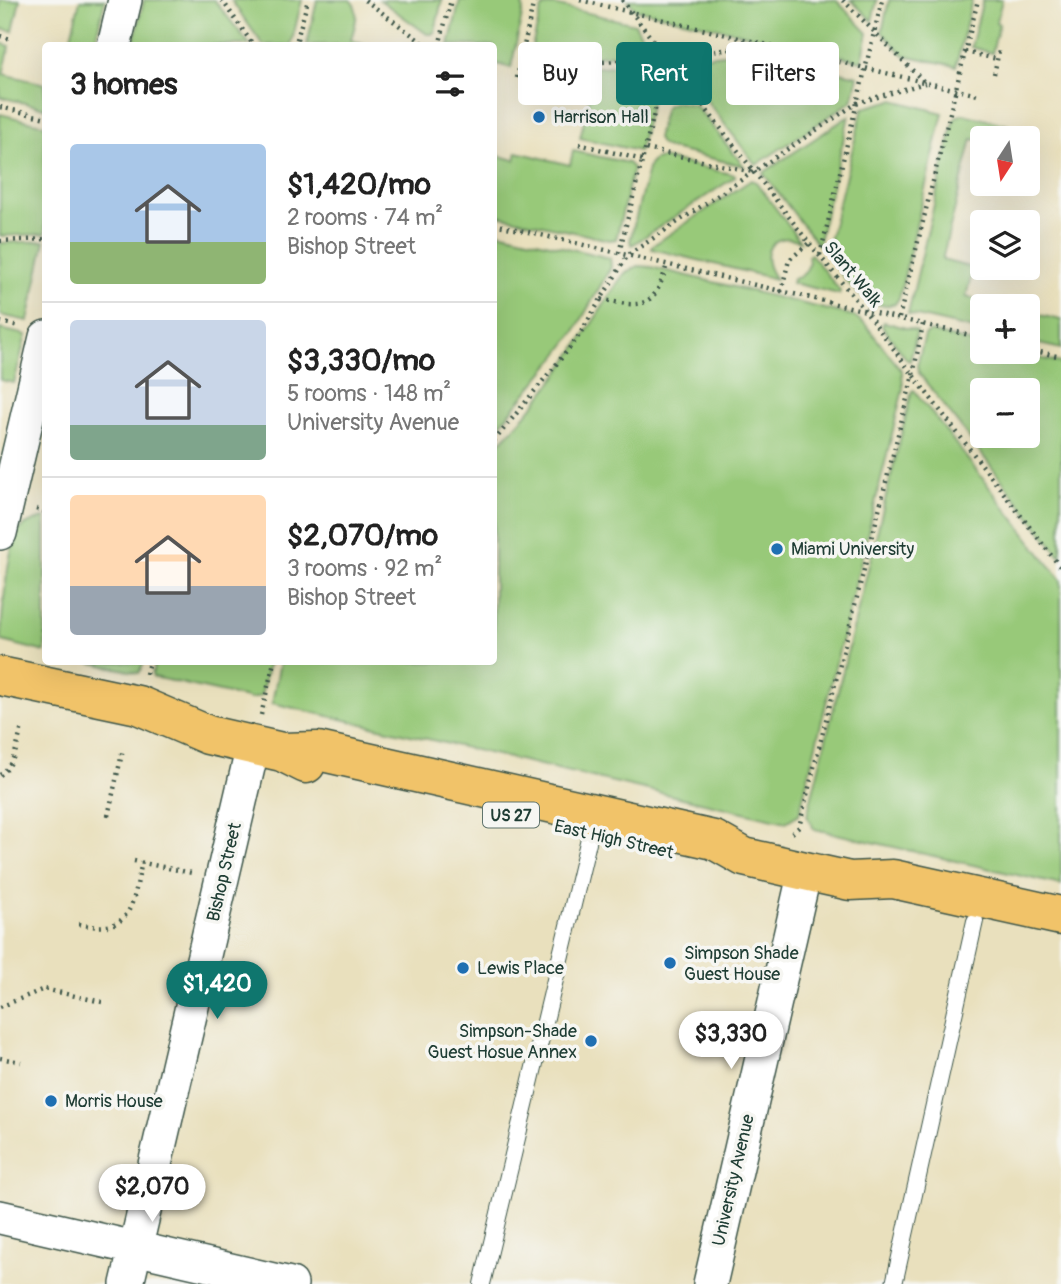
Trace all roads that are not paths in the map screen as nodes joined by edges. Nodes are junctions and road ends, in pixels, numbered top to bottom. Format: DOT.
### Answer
graph roads {
  1 [pos="125,0"];
  2 [pos="115,42"];
  3 [pos="42,354"];
  4 [pos="0,533"];
  5 [pos="0,676"];
  6 [pos="0,697"];
  7 [pos="208,735"];
  8 [pos="265,739"];
  9 [pos="590,834"];
  10 [pos="744,857"];
  11 [pos="805,871"];
  12 [pos="850,881"];
  13 [pos="1061,916"];
  14 [pos="975,921"];
  15 [pos="1061,941"];
  16 [pos="0,1217"];
  17 [pos="135,1248"];
  18 [pos="127,1284"];
  19 [pos="291,1284"];
  20 [pos="482,1284"];
  21 [pos="709,1284"];
  22 [pos="894,1284"];
  1 -- 2 [label="street"];
  3 -- 4 [label="street"];
  5 -- 7 [label="highway, East High Street / US 27"];
  6 -- 7 [label="highway, East High Street / US 27"];
  7 -- 8 [label="highway, East High Street / US 27"];
  8 -- 9 [label="highway, East High Street / US 27"];
  8 -- 10 [label="highway, East High Street / US 27"];
  8 -- 17 [label="street, Bishop Street"];
  9 -- 10 [label="highway, East High Street / US 27"];
  9 -- 20 [label="lane"];
  10 -- 11 [label="highway, East High Street / US 27"];
  11 -- 12 [label="highway, East High Street / US 27"];
  11 -- 21 [label="street, University Avenue"];
  12 -- 13 [label="highway, East High Street / US 27"];
  12 -- 14 [label="highway, East High Street / US 27"];
  14 -- 15 [label="highway, East High Street / US 27"];
  14 -- 22 [label="lane"];
  16 -- 17 [label="street"];
  17 -- 18 [label="street, Bishop Street"];
  17 -- 19 [label="street"];
}
